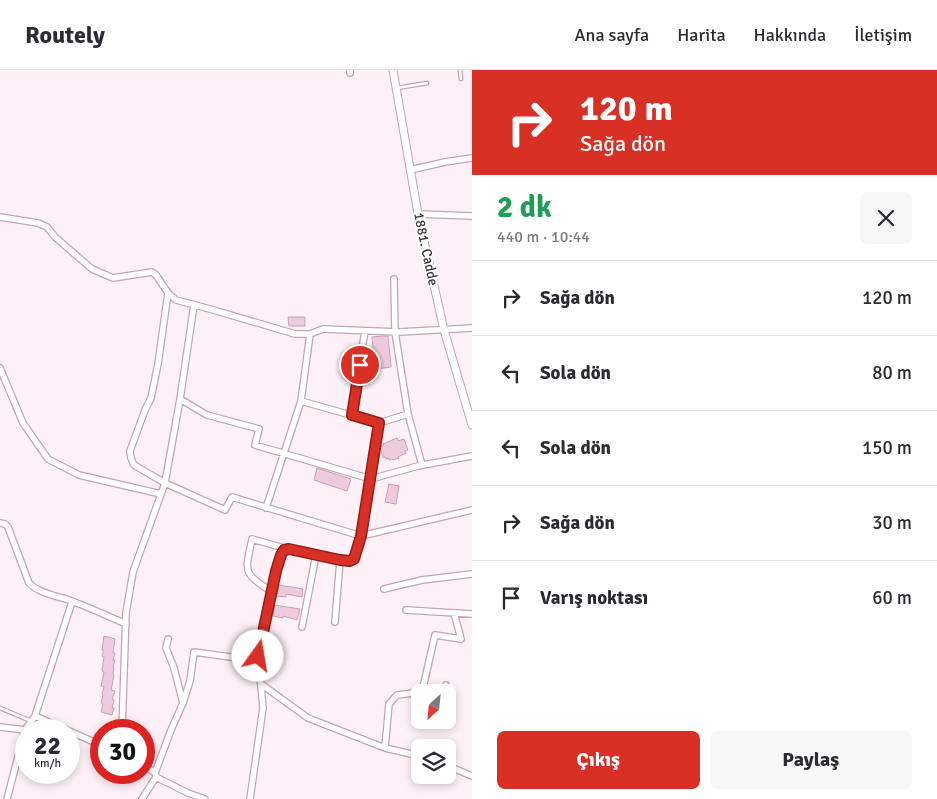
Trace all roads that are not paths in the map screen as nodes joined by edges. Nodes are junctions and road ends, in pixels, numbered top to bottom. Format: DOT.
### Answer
graph roads {
  1 [pos="393,70"];
  2 [pos="460,70"];
  3 [pos="461,80"];
  4 [pos="427,84"];
  5 [pos="396,88"];
  6 [pos="472,158"];
  7 [pos="410,170"];
  8 [pos="418,214"];
  9 [pos="472,216"];
  10 [pos="0,217"];
  11 [pos="394,279"];
  12 [pos="168,294"];
  13 [pos="194,305"];
  14 [pos="471,328"];
  15 [pos="444,330"];
  16 [pos="365,331"];
  17 [pos="396,332"];
  18 [pos="310,334"];
  19 [pos="0,368"];
  20 [pos="180,399"];
  21 [pos="301,401"];
  22 [pos="470,412"];
  23 [pos="408,414"];
  24 [pos="352,415"];
  25 [pos="379,423"];
  26 [pos="472,425"];
  27 [pos="284,454"];
  28 [pos="472,456"];
  29 [pos="422,465"];
  30 [pos="371,479"];
  31 [pos="165,483"];
  32 [pos="161,494"];
  33 [pos="266,508"];
  34 [pos="472,510"];
  35 [pos="0,523"];
  36 [pos="361,536"];
  37 [pos="289,549"];
  38 [pos="316,555"];
  39 [pos="340,560"];
  40 [pos="472,574"];
  41 [pos="384,589"];
  42 [pos="272,592"];
  43 [pos="72,602"];
  44 [pos="406,610"];
  45 [pos="454,613"];
  46 [pos="472,614"];
  47 [pos="335,622"];
  48 [pos="126,624"];
  49 [pos="302,627"];
  50 [pos="168,639"];
  51 [pos="259,661"];
  52 [pos="261,684"];
  53 [pos="424,684"];
  54 [pos="411,693"];
  55 [pos="183,703"];
  56 [pos="0,708"];
  57 [pos="33,718"];
  58 [pos="36,719"];
  59 [pos="122,719"];
  60 [pos="0,727"];
  61 [pos="15,729"];
  62 [pos="385,748"];
  63 [pos="411,754"];
  64 [pos="15,768"];
  65 [pos="456,769"];
  66 [pos="155,775"];
  67 [pos="472,776"];
  68 [pos="150,784"];
  69 [pos="7,799"];
  70 [pos="142,799"];
  71 [pos="205,799"];
  72 [pos="250,799"];
  1 -- 5 [label="street, 1881. Cadde"];
  2 -- 3 [label="lane"];
  4 -- 5 [label="lane"];
  5 -- 7 [label="street, 1881. Cadde"];
  6 -- 7 [label="street"];
  7 -- 8 [label="street, 1881. Cadde"];
  8 -- 9 [label="street"];
  8 -- 15 [label="street, 1881. Cadde"];
  10 -- 12 [label="street"];
  11 -- 17 [label="street"];
  12 -- 13 [label="street"];
  12 -- 31 [label="street"];
  13 -- 18 [label="street"];
  13 -- 20 [label="street"];
  14 -- 15 [label="street"];
  15 -- 17 [label="street"];
  15 -- 22 [label="street, 1881. Cadde"];
  16 -- 17 [label="street"];
  16 -- 18 [label="street"];
  16 -- 24 [label="street"];
  17 -- 23 [label="street"];
  18 -- 21 [label="street"];
  19 -- 32 [label="street"];
  20 -- 27 [label="street"];
  20 -- 31 [label="street"];
  21 -- 24 [label="street"];
  21 -- 27 [label="street"];
  22 -- 26 [label="street, 1881. Cadde"];
  23 -- 25 [label="street"];
  23 -- 29 [label="street"];
  24 -- 25 [label="street"];
  25 -- 30 [label="street"];
  27 -- 30 [label="street"];
  27 -- 33 [label="street"];
  28 -- 29 [label="street"];
  29 -- 30 [label="street"];
  30 -- 36 [label="street"];
  31 -- 32 [label="street"];
  31 -- 33 [label="street"];
  32 -- 48 [label="street"];
  33 -- 36 [label="street"];
  34 -- 36 [label="street"];
  35 -- 43 [label="street"];
  36 -- 39 [label="street"];
  37 -- 38 [label="street"];
  37 -- 42 [label="street"];
  37 -- 42 [label="street"];
  38 -- 39 [label="street"];
  38 -- 49 [label="street"];
  39 -- 47 [label="street"];
  40 -- 41 [label="street"];
  42 -- 51 [label="street"];
  43 -- 48 [label="street"];
  43 -- 57 [label="street"];
  44 -- 45 [label="street"];
  45 -- 46 [label="street"];
  45 -- 53 [label="street"];
  48 -- 59 [label="street"];
  50 -- 55 [label="street"];
  51 -- 52 [label="street"];
  51 -- 55 [label="street"];
  52 -- 62 [label="street"];
  52 -- 72 [label="street"];
  54 -- 62 [label="street"];
  55 -- 66 [label="street"];
  56 -- 57 [label="lane"];
  57 -- 58 [label="street"];
  60 -- 61 [label="street"];
  62 -- 63 [label="street"];
  64 -- 69 [label="street"];
  65 -- 67 [label="street"];
  66 -- 71 [label="street"];
  68 -- 70 [label="street"];
}
